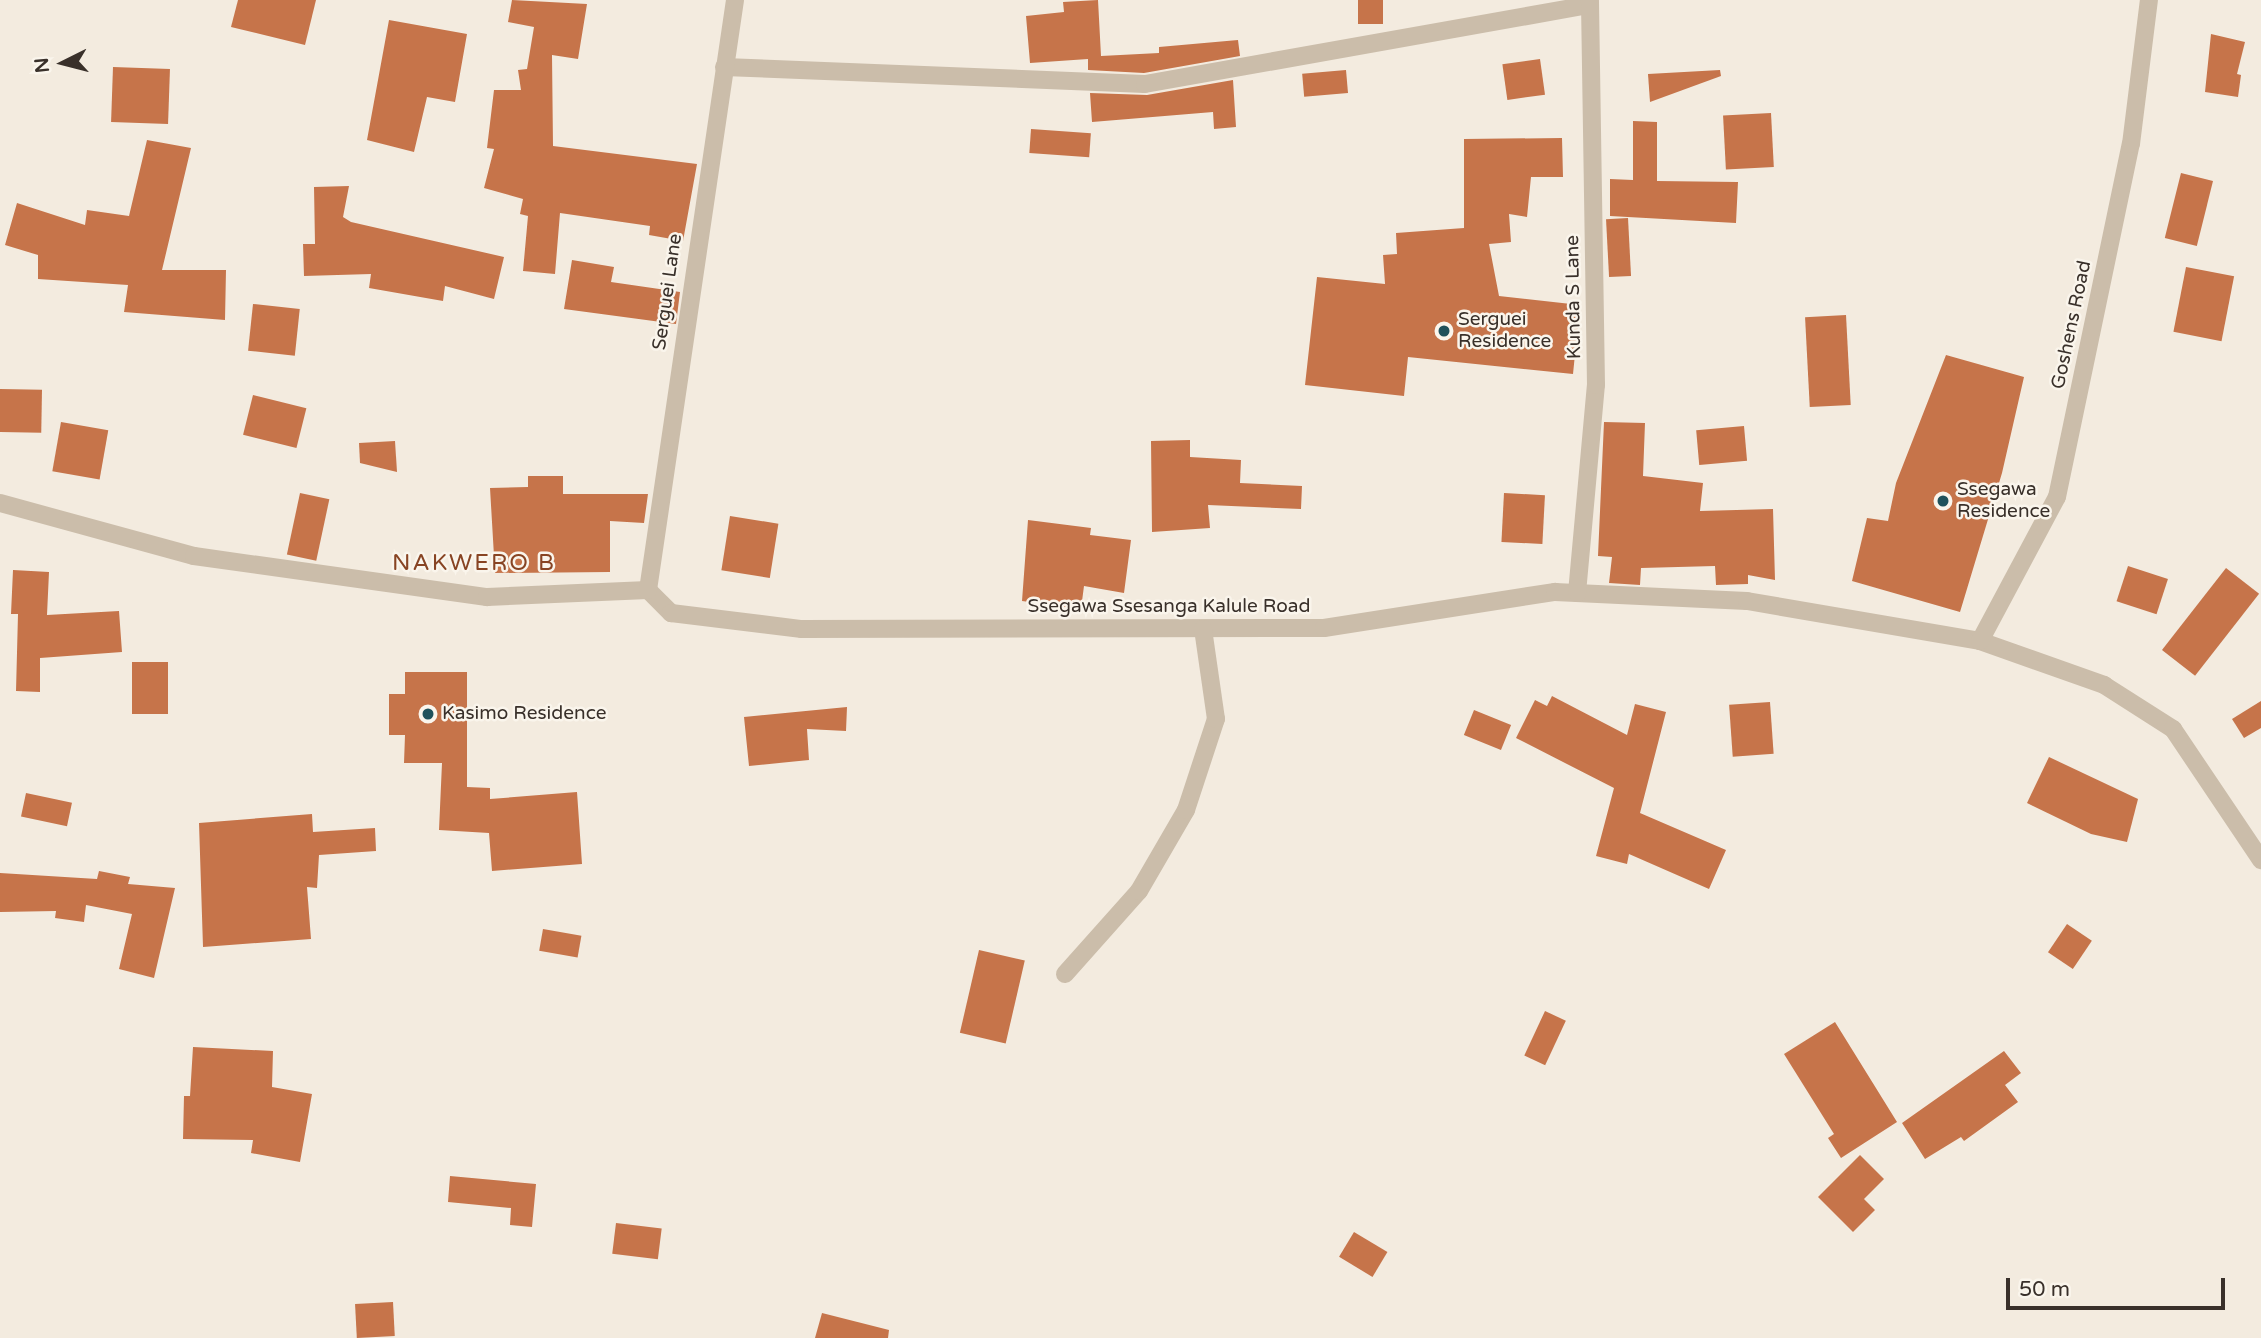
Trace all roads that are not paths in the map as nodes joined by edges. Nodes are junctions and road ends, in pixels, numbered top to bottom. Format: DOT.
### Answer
graph roads {
  1 [pos="735,0"];
  2 [pos="2149,0"];
  3 [pos="1590,2"];
  4 [pos="724,67"];
  5 [pos="0,503"];
  6 [pos="648,590"];
  7 [pos="1577,593"];
  8 [pos="1203,629"];
  9 [pos="1980,641"];
  10 [pos="2261,860"];
  11 [pos="1065,974"];
  1 -- 4 [label="street, Serguei Lane"];
  2 -- 9 [label="street, Goshens Road"];
  3 -- 4 [label="street"];
  3 -- 7 [label="street, Kunda S Lane"];
  4 -- 6 [label="street, Serguei Lane"];
  5 -- 6 [label="street"];
  6 -- 8 [label="street, Ssegawa Ssesanga Kalule Road"];
  7 -- 8 [label="street, Ssegawa Ssesanga Kalule Road"];
  7 -- 9 [label="street, Ssegawa Ssesanga Kalule Road"];
  8 -- 11 [label="street"];
  9 -- 10 [label="street, Ssegawa Ssesanga Kalule Road"];
}
